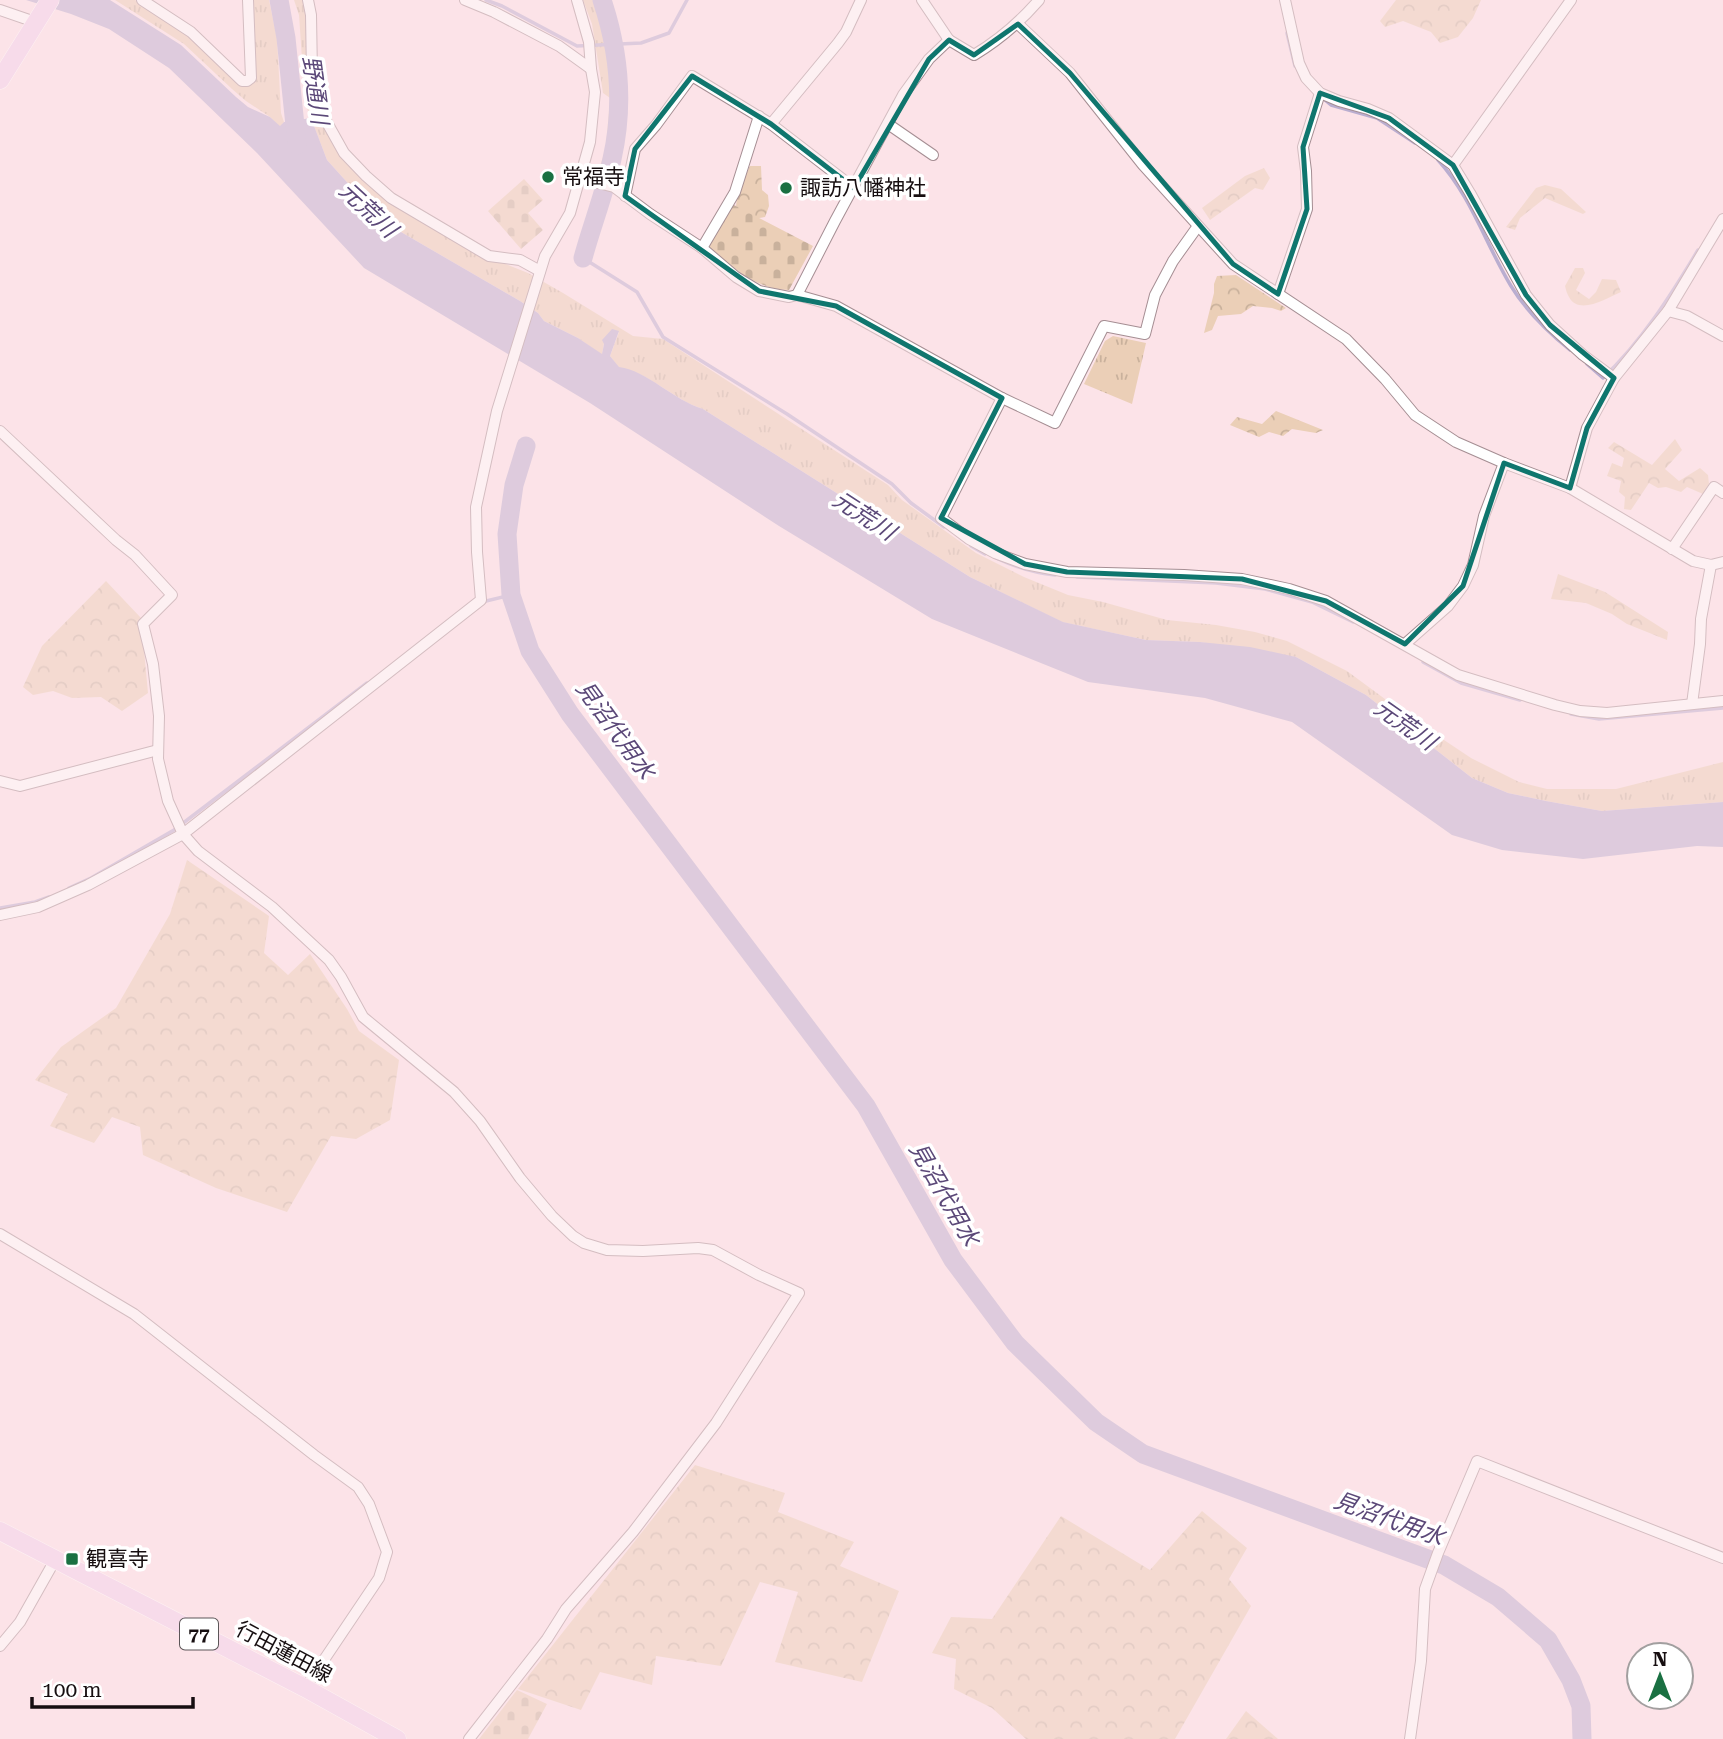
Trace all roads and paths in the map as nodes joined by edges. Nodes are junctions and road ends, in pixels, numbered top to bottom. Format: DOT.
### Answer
graph roads {
  1 [pos="51,0"];
  2 [pos="142,0"];
  3 [pos="248,0"];
  4 [pos="308,0"];
  5 [pos="465,0"];
  6 [pos="577,0"];
  7 [pos="862,0"];
  8 [pos="922,0"];
  9 [pos="1039,0"];
  10 [pos="1285,0"];
  11 [pos="1571,0"];
  12 [pos="0,10"];
  13 [pos="36,21"];
  14 [pos="1018,24"];
  15 [pos="949,40"];
  16 [pos="591,69"];
  17 [pos="0,80"];
  18 [pos="1320,93"];
  19 [pos="759,116"];
  20 [pos="771,124"];
  21 [pos="888,124"];
  22 [pos="933,155"];
  23 [pos="1453,165"];
  24 [pos="579,178"];
  25 [pos="854,188"];
  26 [pos="625,196"];
  27 [pos="1723,219"];
  28 [pos="1198,226"];
  29 [pos="702,248"];
  30 [pos="539,274"];
  31 [pos="1278,294"];
  32 [pos="797,295"];
  33 [pos="1668,310"];
  34 [pos="1723,336"];
  35 [pos="1614,378"];
  36 [pos="1002,398"];
  37 [pos="0,431"];
  38 [pos="1504,463"];
  39 [pos="1570,488"];
  40 [pos="1723,494"];
  41 [pos="1672,549"];
  42 [pos="1723,562"];
  43 [pos="1711,565"];
  44 [pos="1405,644"];
  45 [pos="1723,701"];
  46 [pos="1692,704"];
  47 [pos="158,750"];
  48 [pos="0,781"];
  49 [pos="183,834"];
  50 [pos="0,915"];
  51 [pos="0,1234"];
  52 [pos="0,1531"];
  53 [pos="1723,1559"];
  54 [pos="55,1560"];
  55 [pos="0,1646"];
  56 [pos="305,1688"];
  57 [pos="397,1739"];
  58 [pos="469,1739"];
  59 [pos="1410,1739"];
  1 -- 13 [label="main road"];
  2 -- 3 [label="street"];
  4 -- 30 [label="street"];
  5 -- 16 [label="street"];
  6 -- 16 [label="street"];
  7 -- 20 [label="street"];
  8 -- 15 [label="street"];
  9 -- 14 [label="street"];
  10 -- 18 [label="street"];
  11 -- 23 [label="street"];
  12 -- 13 [label="street"];
  13 -- 17 [label="main road"];
  14 -- 15 [label="street"];
  14 -- 28 [label="street"];
  15 -- 21 [label="street"];
  16 -- 24 [label="street"];
  18 -- 23 [label="street"];
  18 -- 31 [label="street"];
  19 -- 20 [label="street"];
  19 -- 26 [label="street"];
  19 -- 29 [label="street"];
  20 -- 25 [label="street"];
  21 -- 22 [label="street"];
  21 -- 25 [label="street"];
  23 -- 35 [label="street"];
  24 -- 26 [label="street"];
  24 -- 30 [label="street"];
  25 -- 32 [label="street"];
  26 -- 29 [label="street"];
  27 -- 33 [label="street"];
  28 -- 31 [label="street"];
  28 -- 36 [label="street"];
  29 -- 32 [label="street"];
  30 -- 49 [label="street"];
  31 -- 38 [label="street"];
  32 -- 36 [label="street"];
  33 -- 34 [label="street"];
  33 -- 35 [label="street"];
  35 -- 39 [label="street"];
  36 -- 44 [label="street"];
  37 -- 47 [label="street"];
  38 -- 39 [label="street"];
  38 -- 44 [label="street"];
  39 -- 41 [label="street"];
  40 -- 41 [label="street"];
  41 -- 43 [label="street"];
  42 -- 43 [label="street"];
  43 -- 46 [label="street"];
  44 -- 46 [label="street"];
  45 -- 46 [label="street"];
  47 -- 48 [label="street"];
  47 -- 49 [label="street"];
  49 -- 50 [label="street"];
  49 -- 58 [label="street"];
  51 -- 56 [label="street"];
  52 -- 54 [label="main road, 行田蓮田線 / 77"];
  53 -- 59 [label="street"];
  54 -- 55 [label="street"];
  54 -- 56 [label="main road, 行田蓮田線 / 77"];
  56 -- 57 [label="main road, 行田蓮田線 / 77"];
}
